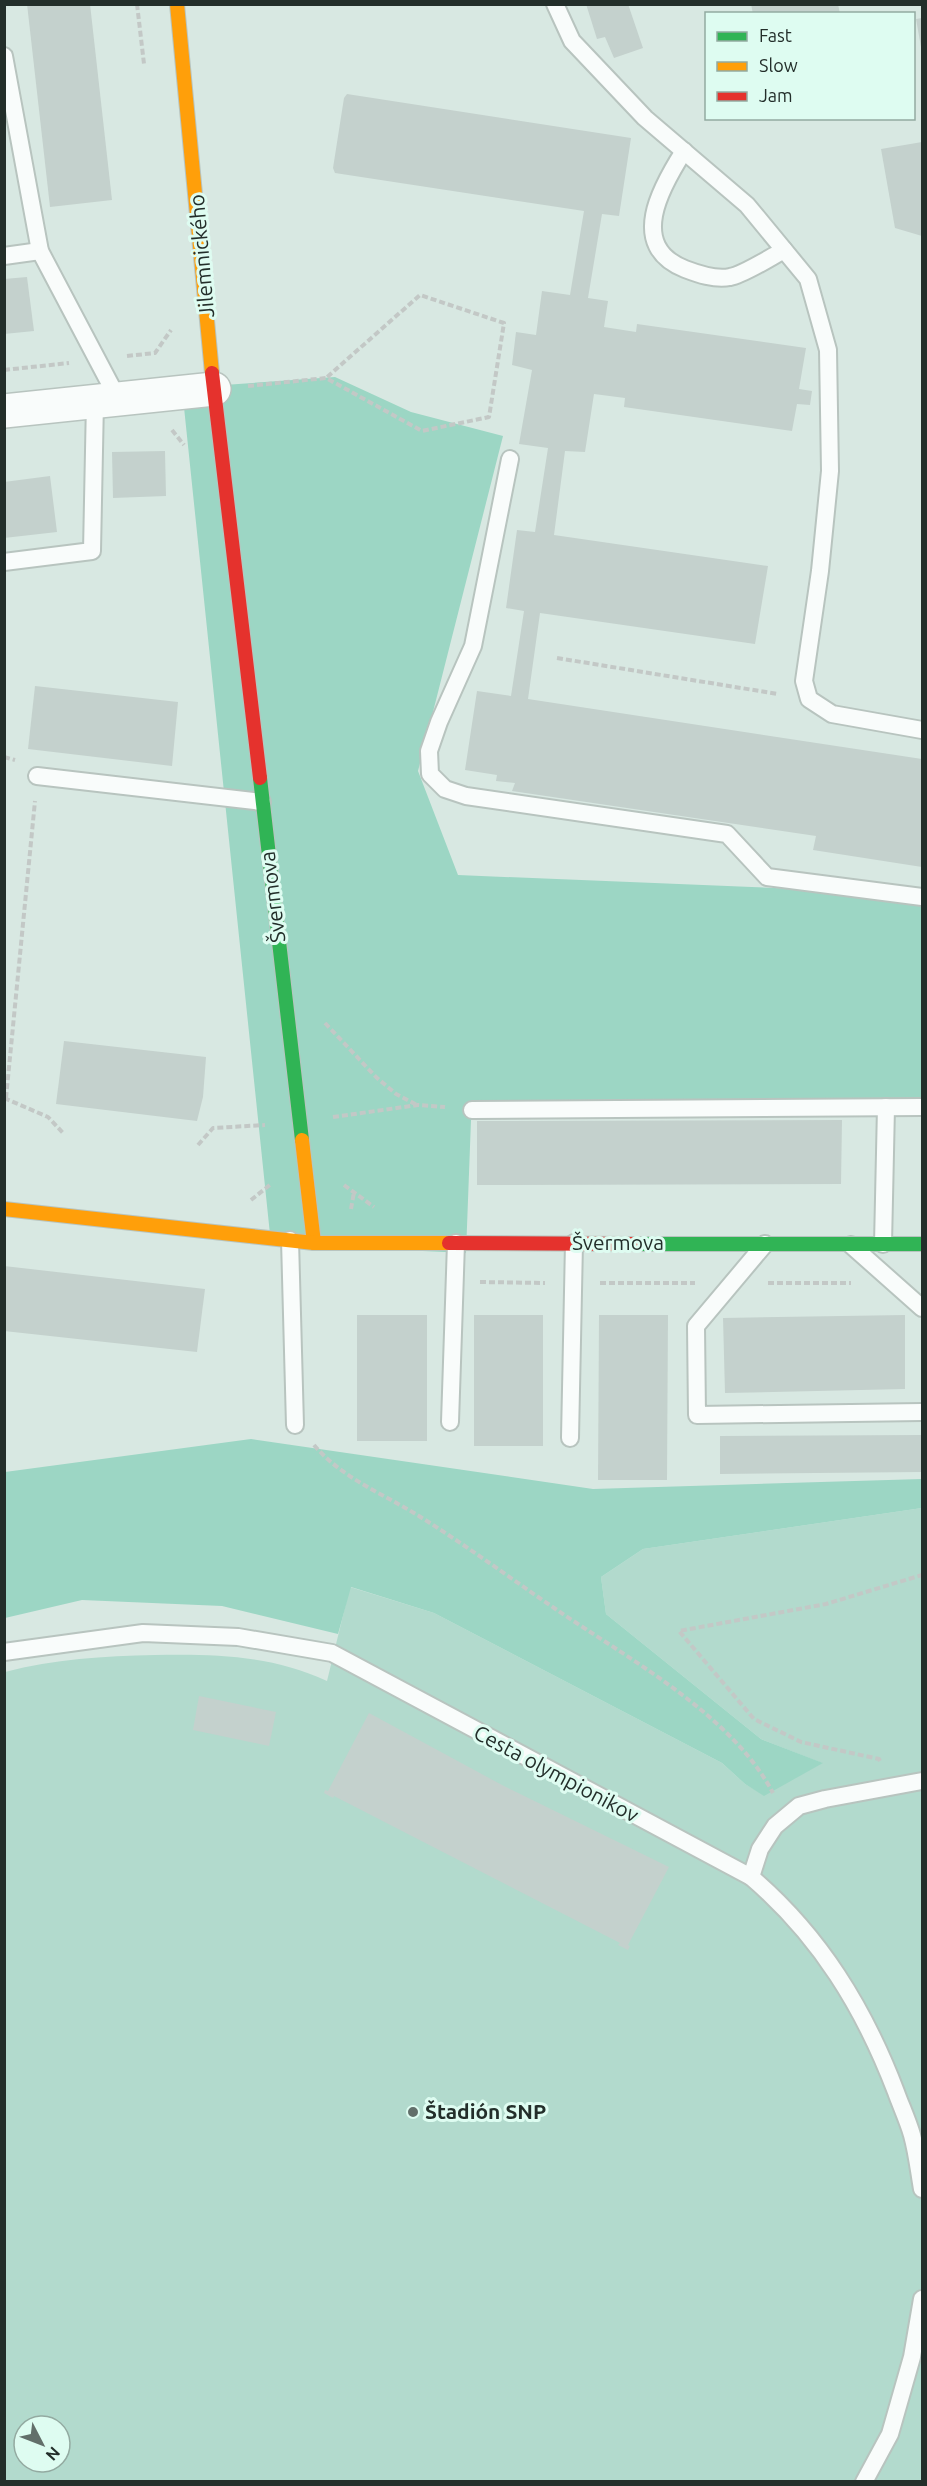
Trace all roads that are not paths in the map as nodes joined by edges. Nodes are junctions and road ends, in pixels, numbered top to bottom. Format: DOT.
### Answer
graph roads {
  1 [pos="177,4"];
  2 [pos="555,4"];
  3 [pos="4,56"];
  4 [pos="684,151"];
  5 [pos="784,250"];
  6 [pos="40,251"];
  7 [pos="4,256"];
  8 [pos="214,389"];
  9 [pos="106,400"];
  10 [pos="4,411"];
  11 [pos="510,459"];
  12 [pos="4,562"];
  13 [pos="922,730"];
  14 [pos="37,776"];
  15 [pos="262,802"];
  16 [pos="922,897"];
  17 [pos="886,1107"];
  18 [pos="922,1107"];
  19 [pos="472,1110"];
  20 [pos="4,1209"];
  21 [pos="290,1240"];
  22 [pos="314,1243"];
  23 [pos="456,1243"];
  24 [pos="574,1243"];
  25 [pos="766,1244"];
  26 [pos="849,1244"];
  27 [pos="884,1244"];
  28 [pos="922,1244"];
  29 [pos="922,1308"];
  30 [pos="922,1412"];
  31 [pos="450,1422"];
  32 [pos="295,1425"];
  33 [pos="570,1438"];
  34 [pos="4,1652"];
  35 [pos="922,1781"];
  36 [pos="752,1877"];
  37 [pos="922,2190"];
  38 [pos="922,2299"];
  39 [pos="864,2481"];
  1 -- 8 [label="street, Jilemnického"];
  2 -- 4 [label="lane"];
  3 -- 6 [label="lane"];
  4 -- 5 [label="lane"];
  4 -- 5 [label="lane"];
  5 -- 13 [label="lane"];
  6 -- 7 [label="lane"];
  6 -- 9 [label="lane"];
  8 -- 9 [label="street"];
  8 -- 15 [label="street, Švermova"];
  9 -- 10 [label="street"];
  9 -- 12 [label="lane"];
  11 -- 16 [label="lane"];
  14 -- 15 [label="lane"];
  15 -- 22 [label="street, Švermova"];
  17 -- 18 [label="lane"];
  17 -- 19 [label="lane"];
  17 -- 27 [label="lane"];
  20 -- 21 [label="street, Švermova"];
  21 -- 22 [label="street, Švermova"];
  21 -- 32 [label="lane"];
  22 -- 23 [label="street, Švermova"];
  23 -- 24 [label="street, Švermova"];
  23 -- 31 [label="lane"];
  24 -- 25 [label="street, Švermova"];
  24 -- 33 [label="lane"];
  25 -- 26 [label="street, Švermova"];
  25 -- 30 [label="lane"];
  26 -- 27 [label="street, Švermova"];
  26 -- 29 [label="lane"];
  27 -- 28 [label="street, Švermova"];
  34 -- 36 [label="lane, Cesta olympionikov"];
  35 -- 36 [label="lane"];
  36 -- 37 [label="lane, Cesta olympionikov"];
  38 -- 39 [label="lane"];
}
